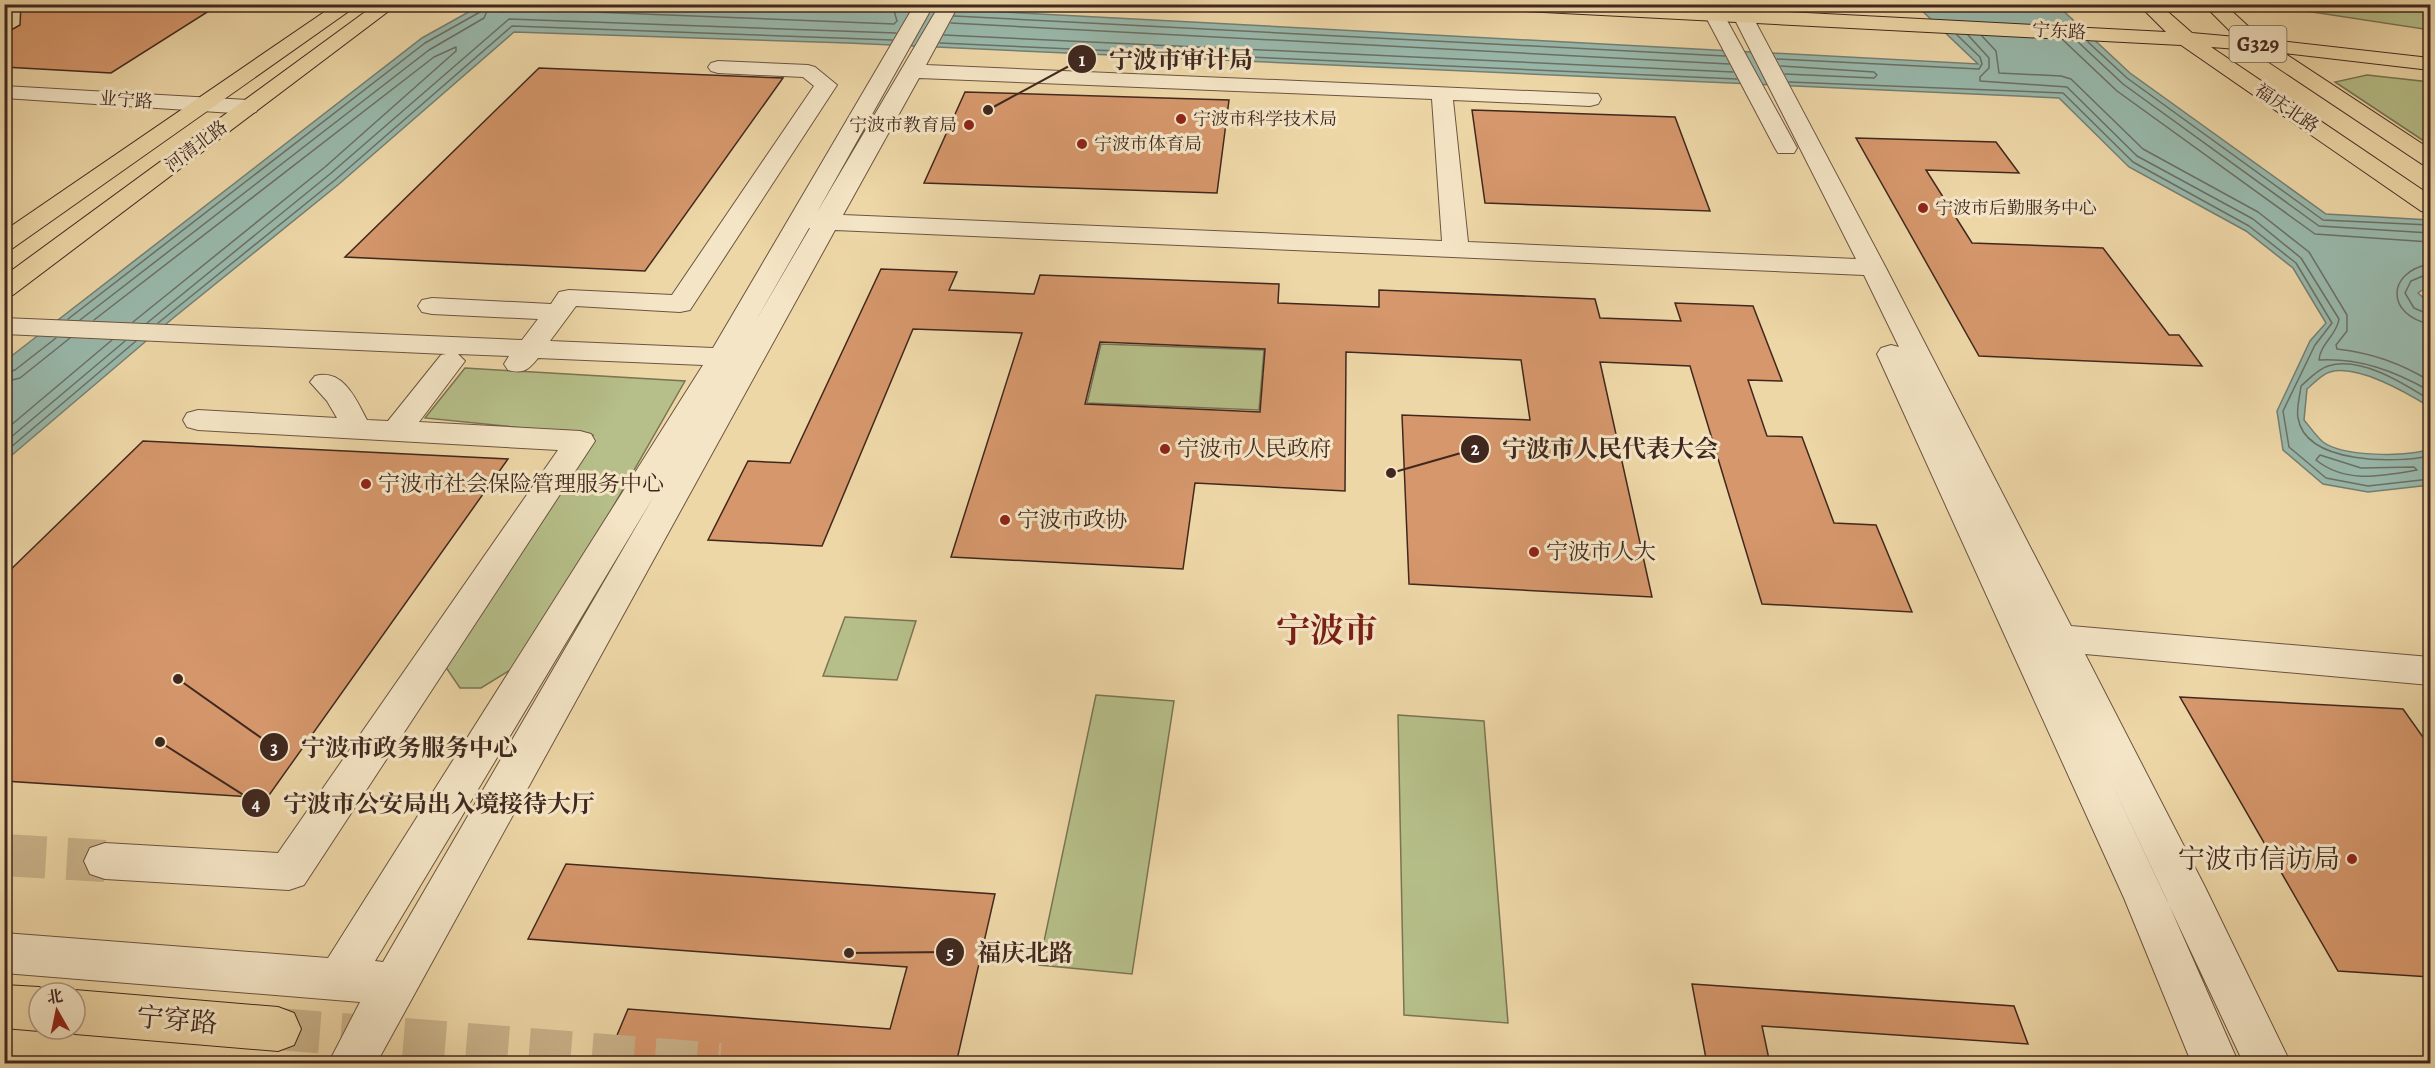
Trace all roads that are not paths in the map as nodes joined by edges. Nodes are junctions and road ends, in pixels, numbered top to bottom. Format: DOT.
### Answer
graph roads {
  1 [pos="350,4"];
  2 [pos="389,4"];
  3 [pos="925,4"];
  4 [pos="950,4"];
  5 [pos="1506,4"];
  6 [pos="1725,9"];
  7 [pos="2154,10"];
  8 [pos="2127,14"];
  9 [pos="2202,14"];
  10 [pos="2233,21"];
  11 [pos="2187,40"];
  12 [pos="2256,44"];
  13 [pos="2430,48"];
  14 [pos="2430,64"];
  15 [pos="718,67"];
  16 [pos="914,71"];
  17 [pos="4,92"];
  18 [pos="1442,94"];
  19 [pos="1590,99"];
  20 [pos="205,105"];
  21 [pos="248,108"];
  22 [pos="4,111"];
  23 [pos="180,121"];
  24 [pos="225,124"];
  25 [pos="2430,159"];
  26 [pos="2430,206"];
  27 [pos="817,215"];
  28 [pos="4,243"];
  29 [pos="1456,244"];
  30 [pos="1858,261"];
  31 [pos="4,289"];
  32 [pos="432,306"];
  33 [pos="557,312"];
  34 [pos="4,326"];
  35 [pos="4,339"];
  36 [pos="522,357"];
  37 [pos="451,361"];
  38 [pos="731,365"];
  39 [pos="325,381"];
  40 [pos="198,420"];
  41 [pos="358,429"];
  42 [pos="396,431"];
  43 [pos="2023,635"];
  44 [pos="2059,639"];
  45 [pos="2430,671"];
  46 [pos="105,861"];
  47 [pos="4,953"];
  48 [pos="340,979"];
  49 [pos="394,984"];
  50 [pos="4,1006"];
  51 [pos="27,1008"];
  52 [pos="87,1013"];
  53 [pos="278,1029"];
  54 [pos="351,1064"];
  55 [pos="2216,1064"];
  56 [pos="2268,1064"];
  1 -- 20 [label="main road, 河清北路"];
  2 -- 21 [label="main road, 河清北路"];
  3 -- 27 [label="street"];
  4 -- 16 [label="street"];
  5 -- 6 [label="main road, 宁东路 / G329"];
  6 -- 11 [label="main road, 宁东路 / G329"];
  6 -- 30 [label="street"];
  7 -- 8 [label="main road"];
  7 -- 9 [label="main road"];
  7 -- 11 [label="main road, 福庆北路"];
  9 -- 10 [label="main road, 福庆北路"];
  10 -- 12 [label="main road, 福庆北路"];
  10 -- 13 [label="main road, G329"];
  11 -- 12 [label="main road, 宁东路 / G329"];
  11 -- 26 [label="main road, 福庆北路"];
  12 -- 14 [label="main road, 宁东路 / G329"];
  12 -- 25 [label="main road, 福庆北路"];
  15 -- 33 [label="street"];
  16 -- 18 [label="street"];
  16 -- 27 [label="street"];
  17 -- 20 [label="street, 业宁路"];
  18 -- 19 [label="street"];
  18 -- 29 [label="street"];
  20 -- 21 [label="street, 业宁路"];
  20 -- 23 [label="main road, 河清北路"];
  21 -- 24 [label="main road, 河清北路"];
  22 -- 23 [label="street, 业宁路"];
  23 -- 24 [label="street, 业宁路"];
  23 -- 28 [label="main road, 河清北路"];
  24 -- 31 [label="main road, 河清北路"];
  27 -- 29 [label="street"];
  27 -- 38 [label="street"];
  29 -- 30 [label="street"];
  30 -- 43 [label="street"];
  30 -- 44 [label="street"];
  32 -- 33 [label="street"];
  33 -- 36 [label="street"];
  34 -- 36 [label="street"];
  35 -- 37 [label="street"];
  36 -- 37 [label="street"];
  36 -- 38 [label="street"];
  37 -- 42 [label="street"];
  38 -- 48 [label="street"];
  38 -- 49 [label="street"];
  39 -- 41 [label="street"];
  40 -- 41 [label="street"];
  41 -- 42 [label="street"];
  42 -- 46 [label="street"];
  43 -- 44 [label="street"];
  43 -- 55 [label="street"];
  44 -- 45 [label="street"];
  44 -- 56 [label="street"];
  47 -- 48 [label="street"];
  48 -- 49 [label="street"];
  49 -- 54 [label="street"];
  50 -- 51 [label="main road"];
  52 -- 53 [label="main road, 宁穿路"];
}
